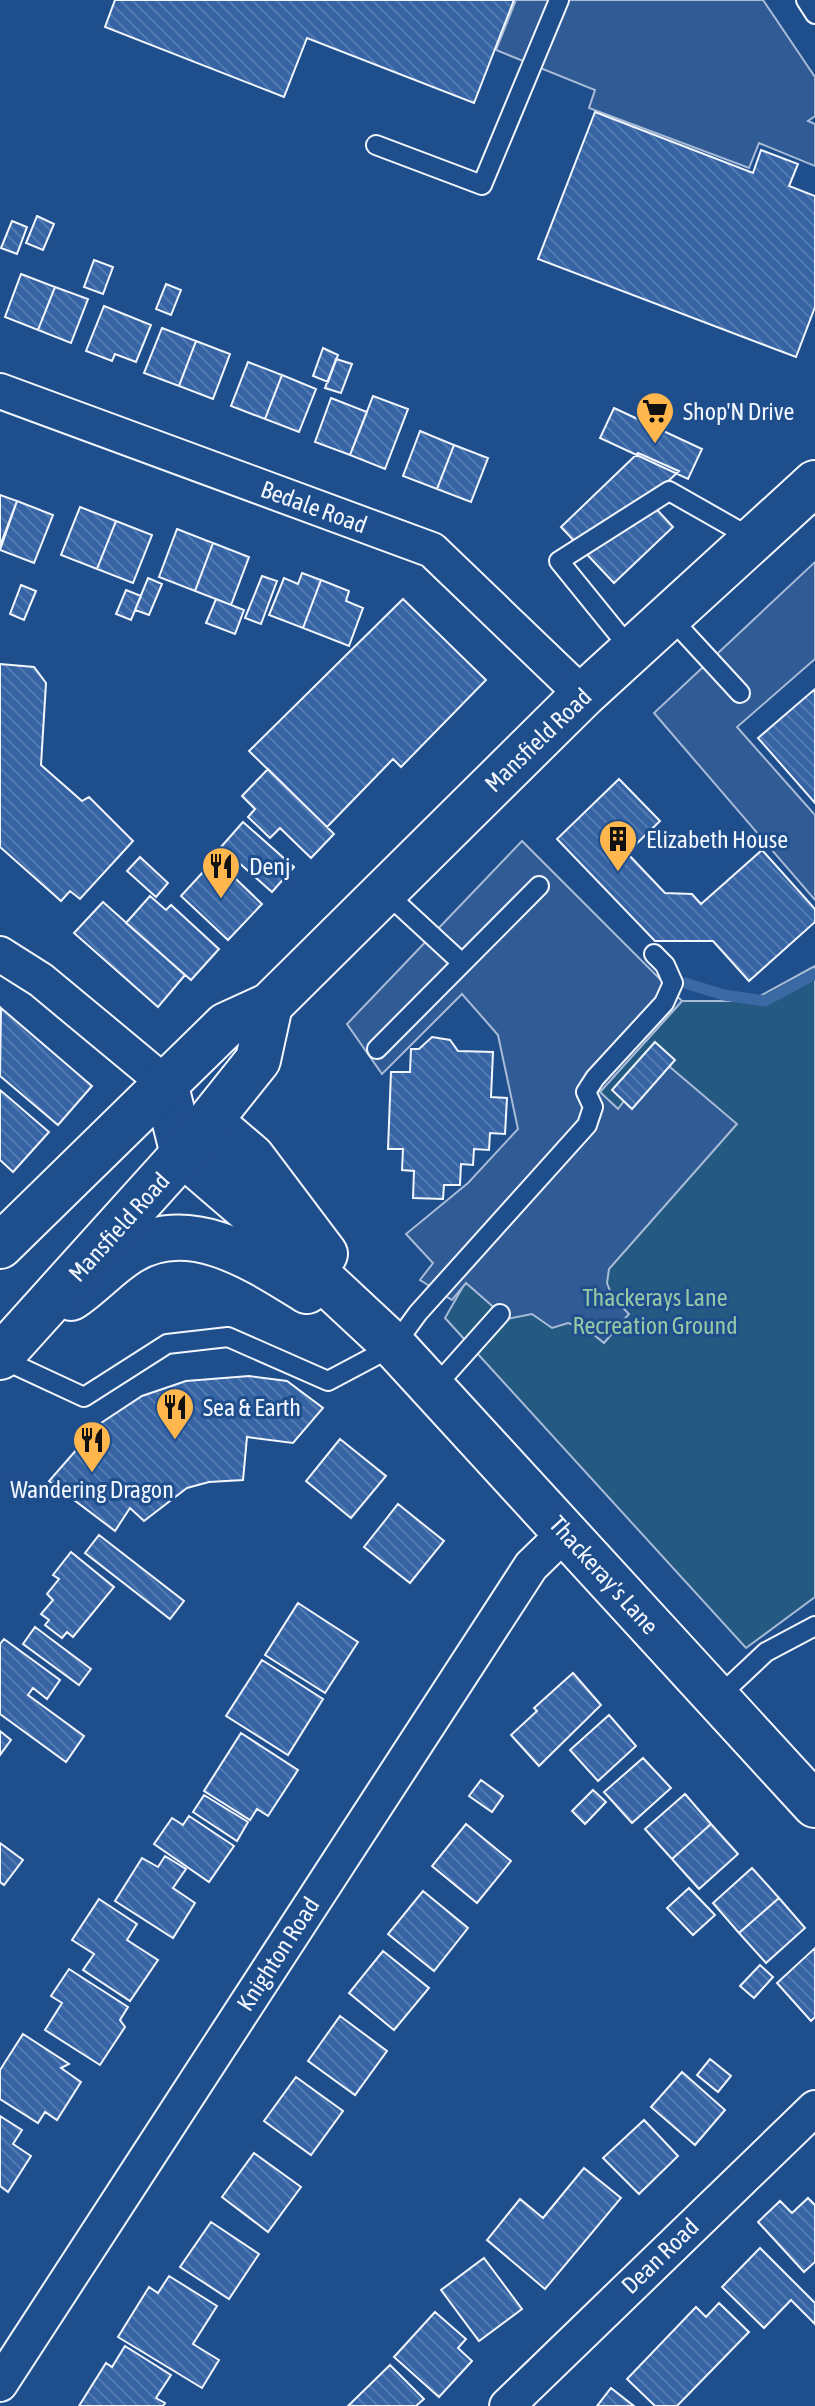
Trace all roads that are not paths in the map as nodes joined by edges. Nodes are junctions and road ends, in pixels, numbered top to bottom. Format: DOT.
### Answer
graph roads {
  1 [pos="559,0"];
  2 [pos="806,0"];
  3 [pos="815,14"];
  4 [pos="376,145"];
  5 [pos="0,391"];
  6 [pos="815,483"];
  7 [pos="755,540"];
  8 [pos="669,616"];
  9 [pos="632,651"];
  10 [pos="740,693"];
  11 [pos="583,695"];
  12 [pos="539,886"];
  13 [pos="385,892"];
  14 [pos="0,954"];
  15 [pos="654,954"];
  16 [pos="462,963"];
  17 [pos="270,1005"];
  18 [pos="377,1049"];
  19 [pos="165,1083"];
  20 [pos="210,1121"];
  21 [pos="183,1154"];
  22 [pos="0,1246"];
  23 [pos="500,1314"];
  24 [pos="30,1326"];
  25 [pos="394,1346"];
  26 [pos="0,1358"];
  27 [pos="433,1389"];
  28 [pos="566,1532"];
  29 [pos="815,1626"];
  30 [pos="716,1699"];
  31 [pos="815,1805"];
  32 [pos="815,2108"];
  33 [pos="0,2384"];
  34 [pos="507,2406"];
  1 -- 4 [label="lane"];
  2 -- 3 [label="lane"];
  5 -- 11 [label="street, Bedale Road"];
  6 -- 7 [label="main road, Mansfield Road"];
  7 -- 8 [label="main road, Mansfield Road"];
  7 -- 9 [label="lane"];
  8 -- 9 [label="main road, Mansfield Road"];
  8 -- 10 [label="lane"];
  9 -- 11 [label="main road, Mansfield Road"];
  11 -- 13 [label="main road, Mansfield Road"];
  12 -- 16 [label="lane"];
  13 -- 16 [label="lane"];
  13 -- 17 [label="main road, Mansfield Road"];
  14 -- 19 [label="street"];
  15 -- 25 [label="lane"];
  16 -- 18 [label="lane"];
  17 -- 19 [label="main road, Mansfield Road"];
  17 -- 20 [label="main road, Mansfield Road"];
  19 -- 20 [label="main road, Thackeray's Lane"];
  19 -- 21 [label="main road"];
  19 -- 22 [label="main road, Mansfield Road"];
  20 -- 21 [label="main road, Mansfield Road"];
  20 -- 25 [label="main road, Thackeray's Lane"];
  21 -- 24 [label="main road, Mansfield Road"];
  21 -- 25 [label="main road, Thackeray's Lane"];
  23 -- 27 [label="lane"];
  24 -- 25 [label="main road, Thackeray's Lane"];
  24 -- 26 [label="main road, Mansfield Road"];
  25 -- 26 [label="lane"];
  25 -- 27 [label="main road, Thackeray's Lane"];
  27 -- 28 [label="main road, Thackeray's Lane"];
  28 -- 30 [label="main road, Thackeray's Lane"];
  28 -- 33 [label="street, Knighton Road"];
  29 -- 30 [label="lane"];
  30 -- 31 [label="main road, Thackeray's Lane"];
  32 -- 34 [label="street, Dean Road"];
}
